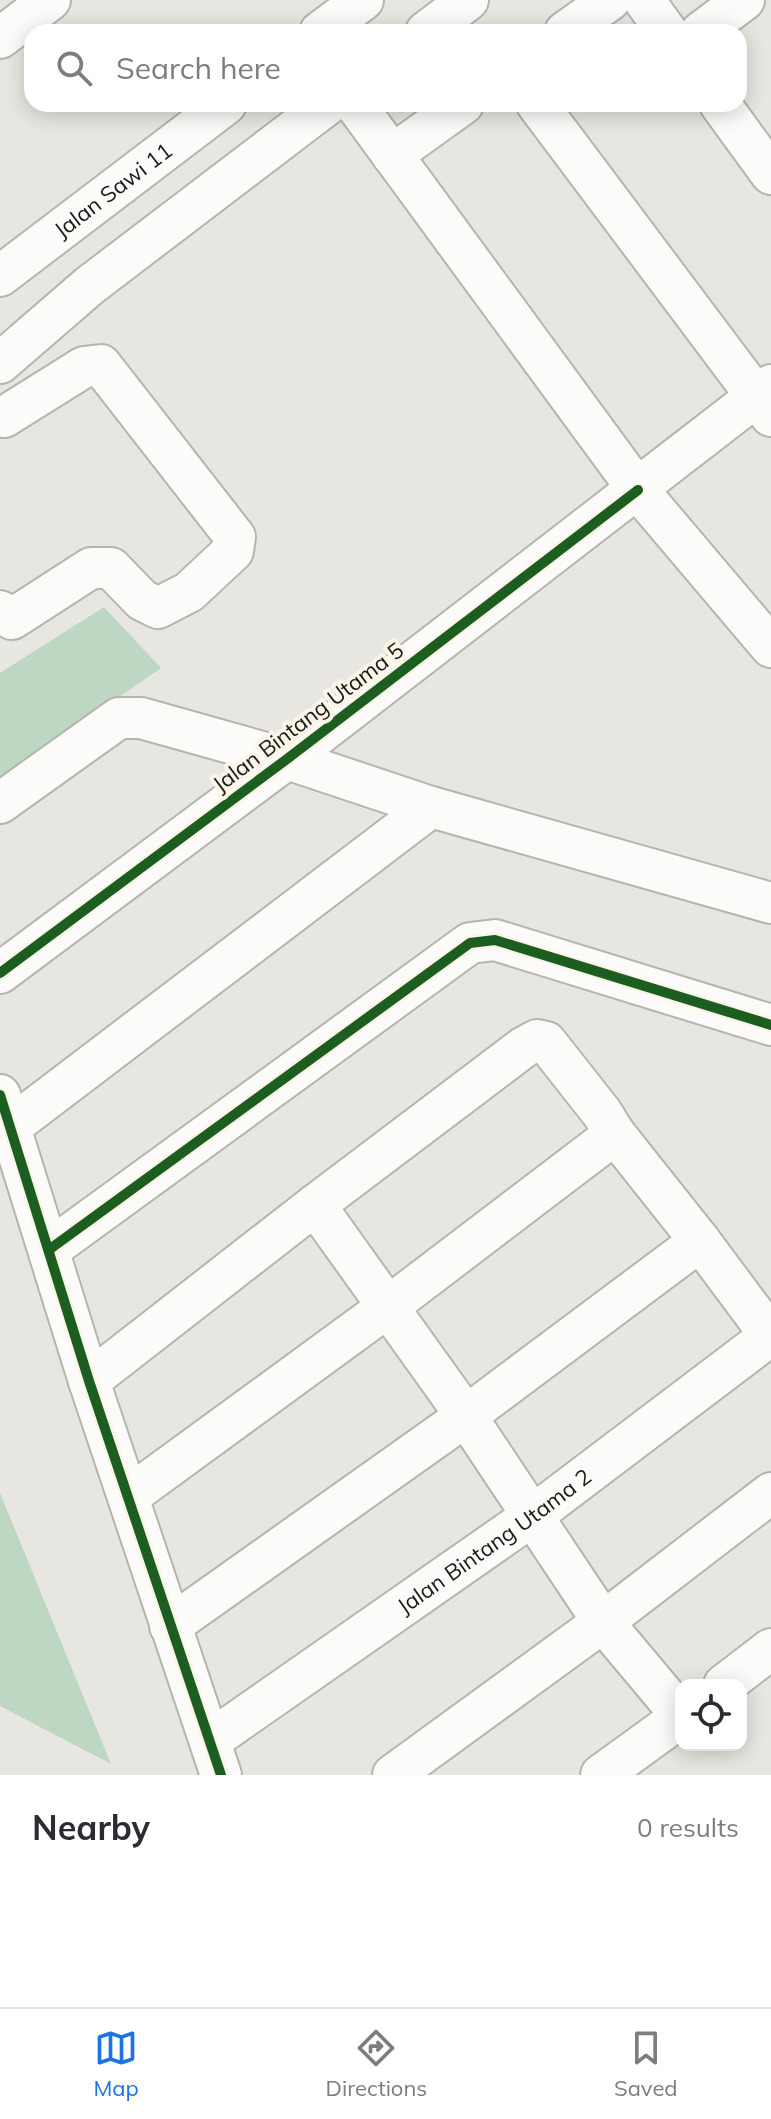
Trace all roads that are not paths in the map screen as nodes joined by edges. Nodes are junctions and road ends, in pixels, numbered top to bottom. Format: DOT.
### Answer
graph roads {
  1 [pos="50,0"];
  2 [pos="363,0"];
  3 [pos="468,0"];
  4 [pos="610,0"];
  5 [pos="644,0"];
  6 [pos="744,0"];
  7 [pos="331,24"];
  8 [pos="436,24"];
  9 [pos="576,24"];
  10 [pos="661,24"];
  11 [pos="712,24"];
  12 [pos="0,38"];
  13 [pos="215,112"];
  14 [pos="317,112"];
  15 [pos="361,112"];
  16 [pos="452,112"];
  17 [pos="543,112"];
  18 [pos="726,112"];
  19 [pos="392,155"];
  20 [pos="771,174"];
  21 [pos="0,276"];
  22 [pos="0,363"];
  23 [pos="766,399"];
  24 [pos="1,416"];
  25 [pos="638,490"];
  26 [pos="0,611"];
  27 [pos="771,647"];
  28 [pos="287,759"];
  29 [pos="0,803"];
  30 [pos="431,807"];
  31 [pos="771,903"];
  32 [pos="0,973"];
  33 [pos="771,1025"];
  34 [pos="5,1111"];
  35 [pos="606,1142"];
  36 [pos="315,1205"];
  37 [pos="700,1241"];
  38 [pos="50,1249"];
  39 [pos="389,1306"];
  40 [pos="771,1335"];
  41 [pos="89,1381"];
  42 [pos="466,1416"];
  43 [pos="771,1493"];
  44 [pos="129,1496"];
  45 [pos="532,1516"];
  46 [pos="603,1622"];
  47 [pos="170,1626"];
  48 [pos="771,1649"];
  49 [pos="732,1679"];
  50 [pos="675,1709"];
  51 [pos="675,1720"];
  52 [pos="216,1757"];
  53 [pos="393,1775"];
  54 [pos="601,1775"];
  1 -- 12 [label="street"];
  2 -- 7 [label="street"];
  3 -- 8 [label="street"];
  4 -- 9 [label="street"];
  5 -- 10 [label="street"];
  6 -- 11 [label="street"];
  13 -- 21 [label="street, Jalan Sawi 11"];
  14 -- 22 [label="street"];
  15 -- 19 [label="street"];
  16 -- 19 [label="street"];
  17 -- 23 [label="street"];
  18 -- 20 [label="street"];
  19 -- 25 [label="street"];
  23 -- 25 [label="street, Jalan Bintang Utama 5"];
  24 -- 26 [label="street"];
  25 -- 27 [label="street"];
  25 -- 28 [label="street, Jalan Bintang Utama 5"];
  28 -- 29 [label="street"];
  28 -- 30 [label="street"];
  28 -- 32 [label="street, Jalan Bintang Utama 5"];
  30 -- 31 [label="street"];
  30 -- 34 [label="street"];
  33 -- 38 [label="street"];
  34 -- 38 [label="street"];
  35 -- 36 [label="street"];
  35 -- 37 [label="street"];
  35 -- 39 [label="street"];
  36 -- 39 [label="street"];
  36 -- 41 [label="street"];
  37 -- 40 [label="street"];
  37 -- 42 [label="street"];
  38 -- 41 [label="street"];
  39 -- 42 [label="street"];
  39 -- 44 [label="street"];
  40 -- 45 [label="street, Jalan Bintang Utama 2"];
  41 -- 44 [label="street"];
  42 -- 45 [label="street"];
  42 -- 47 [label="street"];
  43 -- 46 [label="street"];
  44 -- 47 [label="street"];
  45 -- 46 [label="street"];
  45 -- 52 [label="street, Jalan Bintang Utama 2"];
  46 -- 50 [label="street"];
  46 -- 53 [label="street"];
  47 -- 52 [label="street"];
  48 -- 49 [label="street"];
  51 -- 54 [label="street"];
}
